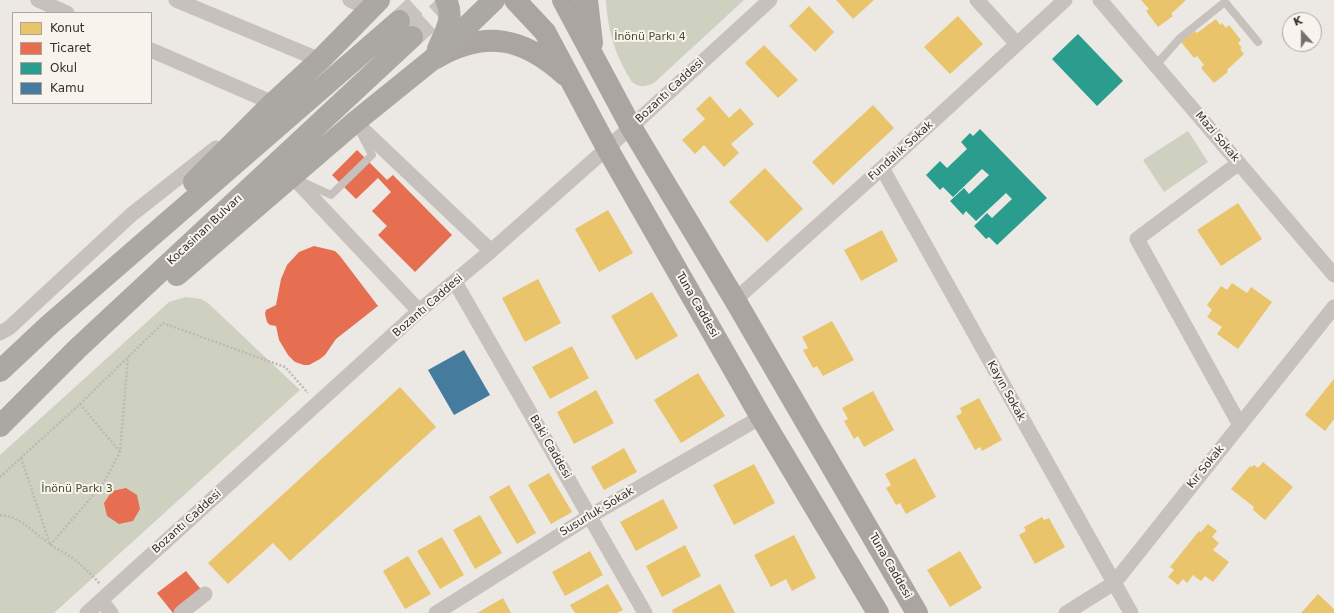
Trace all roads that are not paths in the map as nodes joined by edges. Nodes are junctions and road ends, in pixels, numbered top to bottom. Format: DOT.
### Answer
graph roads {
  1 [pos="38,0"];
  2 [pos="176,0"];
  3 [pos="389,0"];
  4 [pos="446,0"];
  5 [pos="494,0"];
  6 [pos="515,0"];
  7 [pos="563,0"];
  8 [pos="587,0"];
  9 [pos="770,0"];
  10 [pos="977,0"];
  11 [pos="1065,0"];
  12 [pos="1100,0"];
  13 [pos="368,2"];
  14 [pos="66,12"];
  15 [pos="1258,42"];
  16 [pos="1017,44"];
  17 [pos="152,50"];
  18 [pos="433,59"];
  19 [pos="320,60"];
  20 [pos="597,63"];
  21 [pos="1156,65"];
  22 [pos="572,82"];
  23 [pos="273,103"];
  24 [pos="355,122"];
  25 [pos="631,127"];
  26 [pos="607,148"];
  27 [pos="1239,163"];
  28 [pos="882,168"];
  29 [pos="292,176"];
  30 [pos="491,250"];
  31 [pos="1334,275"];
  32 [pos="455,282"];
  33 [pos="735,300"];
  34 [pos="1334,307"];
  35 [pos="419,311"];
  36 [pos="48,326"];
  37 [pos="0,333"];
  38 [pos="78,348"];
  39 [pos="0,371"];
  40 [pos="761,417"];
  41 [pos="1240,425"];
  42 [pos="0,426"];
  43 [pos="590,516"];
  44 [pos="1114,583"];
  45 [pos="205,594"];
  46 [pos="104,597"];
  47 [pos="87,613"];
  48 [pos="111,613"];
  49 [pos="181,613"];
  50 [pos="436,613"];
  51 [pos="645,613"];
  52 [pos="878,613"];
  53 [pos="917,613"];
  54 [pos="1066,613"];
  55 [pos="1131,613"];
  1 -- 14 [label="street"];
  2 -- 19 [label="street"];
  3 -- 13 [label="highway"];
  4 -- 18 [label="highway"];
  5 -- 18 [label="highway"];
  6 -- 22 [label="main road, Tuna Caddesi"];
  7 -- 20 [label="main road, Tuna Caddesi"];
  8 -- 20 [label="main road"];
  9 -- 25 [label="street, Bozantı Caddesi"];
  10 -- 16 [label="street"];
  11 -- 16 [label="street, Fundalık Sokak"];
  12 -- 21 [label="street, Mazi Sokak"];
  13 -- 19 [label="highway"];
  15 -- 21 [label="lane"];
  16 -- 28 [label="street, Fundalık Sokak"];
  17 -- 23 [label="street"];
  18 -- 22 [label="main road"];
  18 -- 24 [label="highway"];
  19 -- 23 [label="highway"];
  20 -- 25 [label="main road, Tuna Caddesi"];
  21 -- 27 [label="street, Mazi Sokak"];
  22 -- 26 [label="main road, Tuna Caddesi"];
  23 -- 36 [label="highway"];
  23 -- 37 [label="street"];
  24 -- 29 [label="highway"];
  24 -- 29 [label="lane"];
  24 -- 30 [label="street"];
  25 -- 26 [label="street, Bozantı Caddesi"];
  25 -- 33 [label="main road, Tuna Caddesi"];
  26 -- 30 [label="street, Bozantı Caddesi"];
  26 -- 40 [label="main road, Tuna Caddesi"];
  27 -- 31 [label="street, Mazi Sokak"];
  27 -- 41 [label="street"];
  28 -- 33 [label="street, Fundalık Sokak"];
  28 -- 44 [label="street, Kayın Sokak"];
  29 -- 35 [label="street"];
  29 -- 38 [label="highway"];
  30 -- 32 [label="street, Bozantı Caddesi"];
  32 -- 35 [label="street, Bozantı Caddesi"];
  32 -- 43 [label="street, Baki Caddesi"];
  33 -- 53 [label="main road, Tuna Caddesi"];
  34 -- 41 [label="street, Kır Sokak"];
  35 -- 46 [label="street, Bozantı Caddesi"];
  36 -- 38 [label="highway, Kocasinan Bulvarı"];
  36 -- 39 [label="highway, Kocasinan Bulvarı"];
  38 -- 42 [label="highway, Kocasinan Bulvarı"];
  40 -- 43 [label="street, Susurluk Sokak"];
  40 -- 52 [label="main road, Tuna Caddesi"];
  41 -- 44 [label="street, Kır Sokak"];
  43 -- 50 [label="street, Susurluk Sokak"];
  43 -- 51 [label="street, Baki Caddesi"];
  44 -- 54 [label="street, Kır Sokak"];
  44 -- 55 [label="street, Kayın Sokak"];
  45 -- 49 [label="street"];
  46 -- 47 [label="street, Bozantı Caddesi"];
  46 -- 48 [label="street"];
}
